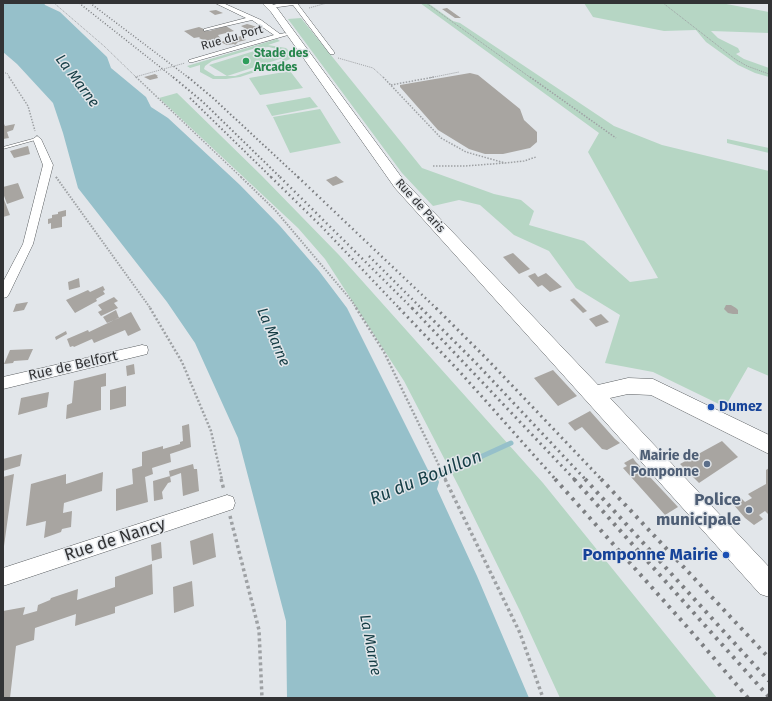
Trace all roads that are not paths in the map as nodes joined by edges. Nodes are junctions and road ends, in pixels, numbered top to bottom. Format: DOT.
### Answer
graph roads {
  1 [pos="218,3"];
  2 [pos="294,3"];
  3 [pos="276,4"];
  4 [pos="252,18"];
  5 [pos="268,28"];
  6 [pos="206,30"];
  7 [pos="285,32"];
  8 [pos="332,52"];
  9 [pos="191,61"];
  10 [pos="37,139"];
  11 [pos="3,148"];
  12 [pos="3,294"];
  13 [pos="142,350"];
  14 [pos="3,383"];
  15 [pos="594,394"];
  16 [pos="769,446"];
  17 [pos="227,503"];
  18 [pos="3,577"];
  19 [pos="769,586"];
  1 -- 4 [label="street"];
  2 -- 3 [label="street"];
  2 -- 8 [label="street"];
  3 -- 7 [label="main road, Rue de Paris"];
  4 -- 5 [label="street"];
  4 -- 6 [label="street"];
  5 -- 7 [label="street"];
  5 -- 7 [label="street"];
  7 -- 9 [label="street, Rue du Port"];
  7 -- 15 [label="main road, Rue de Paris"];
  10 -- 11 [label="lane"];
  10 -- 12 [label="street"];
  13 -- 14 [label="street, Rue de Belfort"];
  15 -- 16 [label="main road"];
  15 -- 19 [label="main road, Rue de Paris"];
  17 -- 18 [label="street, Rue de Nancy"];
}
